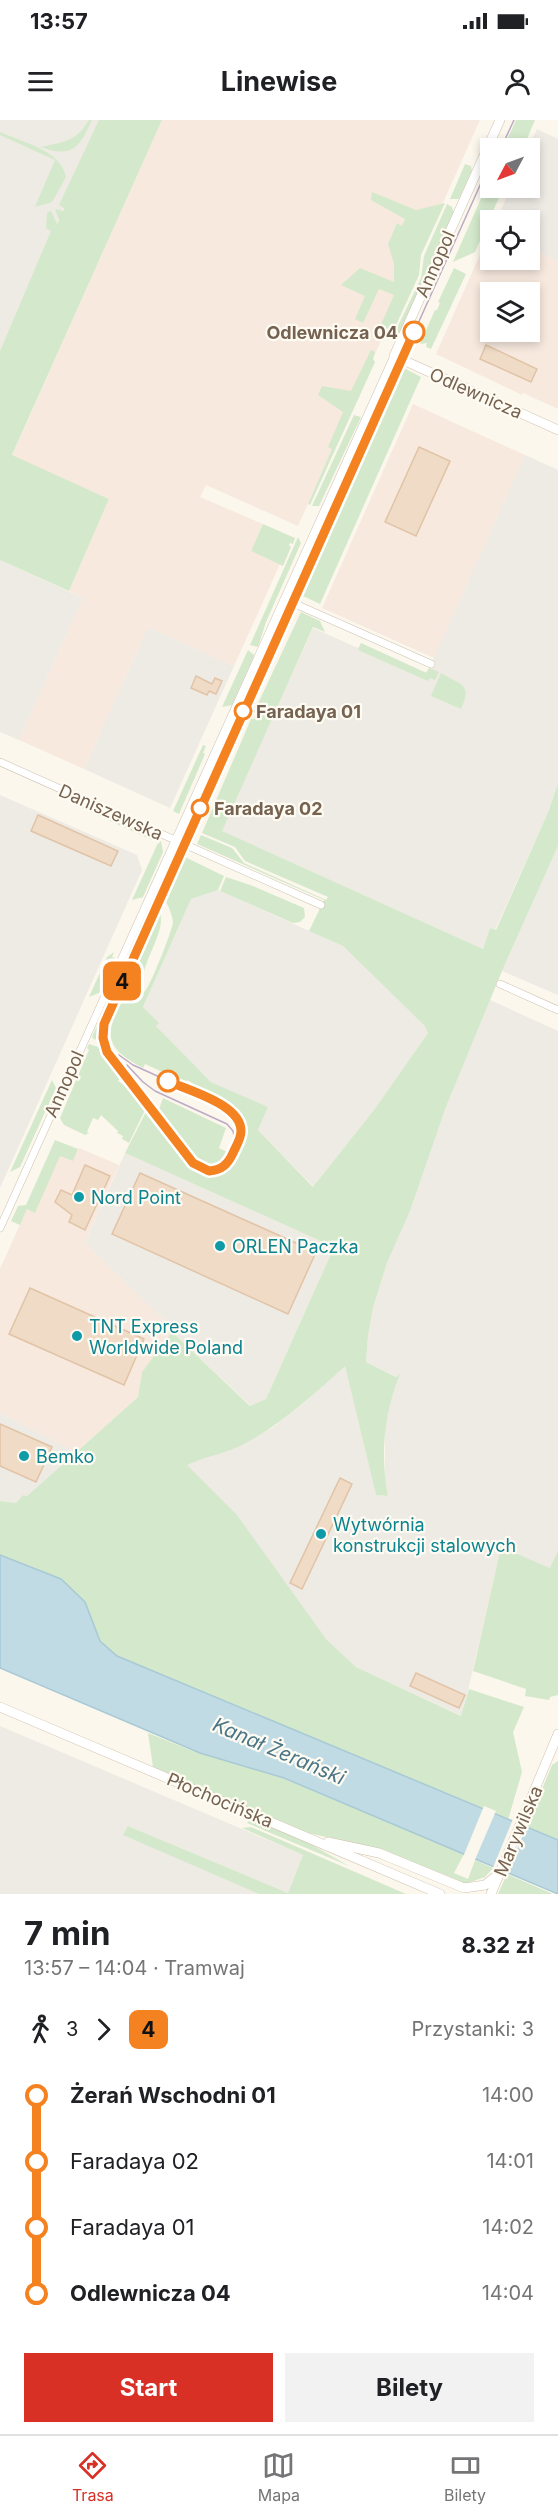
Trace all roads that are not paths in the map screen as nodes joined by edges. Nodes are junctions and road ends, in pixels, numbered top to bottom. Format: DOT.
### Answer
graph roads {
  1 [pos="500,120"];
  2 [pos="394,356"];
  3 [pos="558,430"];
  4 [pos="284,600"];
  5 [pos="431,664"];
  6 [pos="0,762"];
  7 [pos="175,840"];
  8 [pos="321,905"];
  9 [pos="500,984"];
  10 [pos="558,1010"];
  11 [pos="0,1228"];
  12 [pos="0,1707"];
  13 [pos="558,1734"];
  14 [pos="311,1839"];
  15 [pos="500,1873"];
  16 [pos="429,1892"];
  17 [pos="440,1894"];
  18 [pos="491,1894"];
  1 -- 2 [label="main road, Annopol"];
  2 -- 3 [label="main road, Odlewnicza"];
  2 -- 4 [label="street, Annopol"];
  4 -- 5 [label="street"];
  4 -- 7 [label="street, Annopol"];
  6 -- 7 [label="street, Daniszewska"];
  7 -- 8 [label="street, Daniszewska"];
  7 -- 11 [label="street, Annopol"];
  9 -- 10 [label="street"];
  12 -- 14 [label="main road, Płochocińska"];
  13 -- 15 [label="main road, Marywilska"];
  14 -- 15 [label="main road"];
  14 -- 16 [label="main road, Płochocińska"];
  15 -- 18 [label="main road, Marywilska"];
  16 -- 17 [label="main road, Płochocińska"];
}
